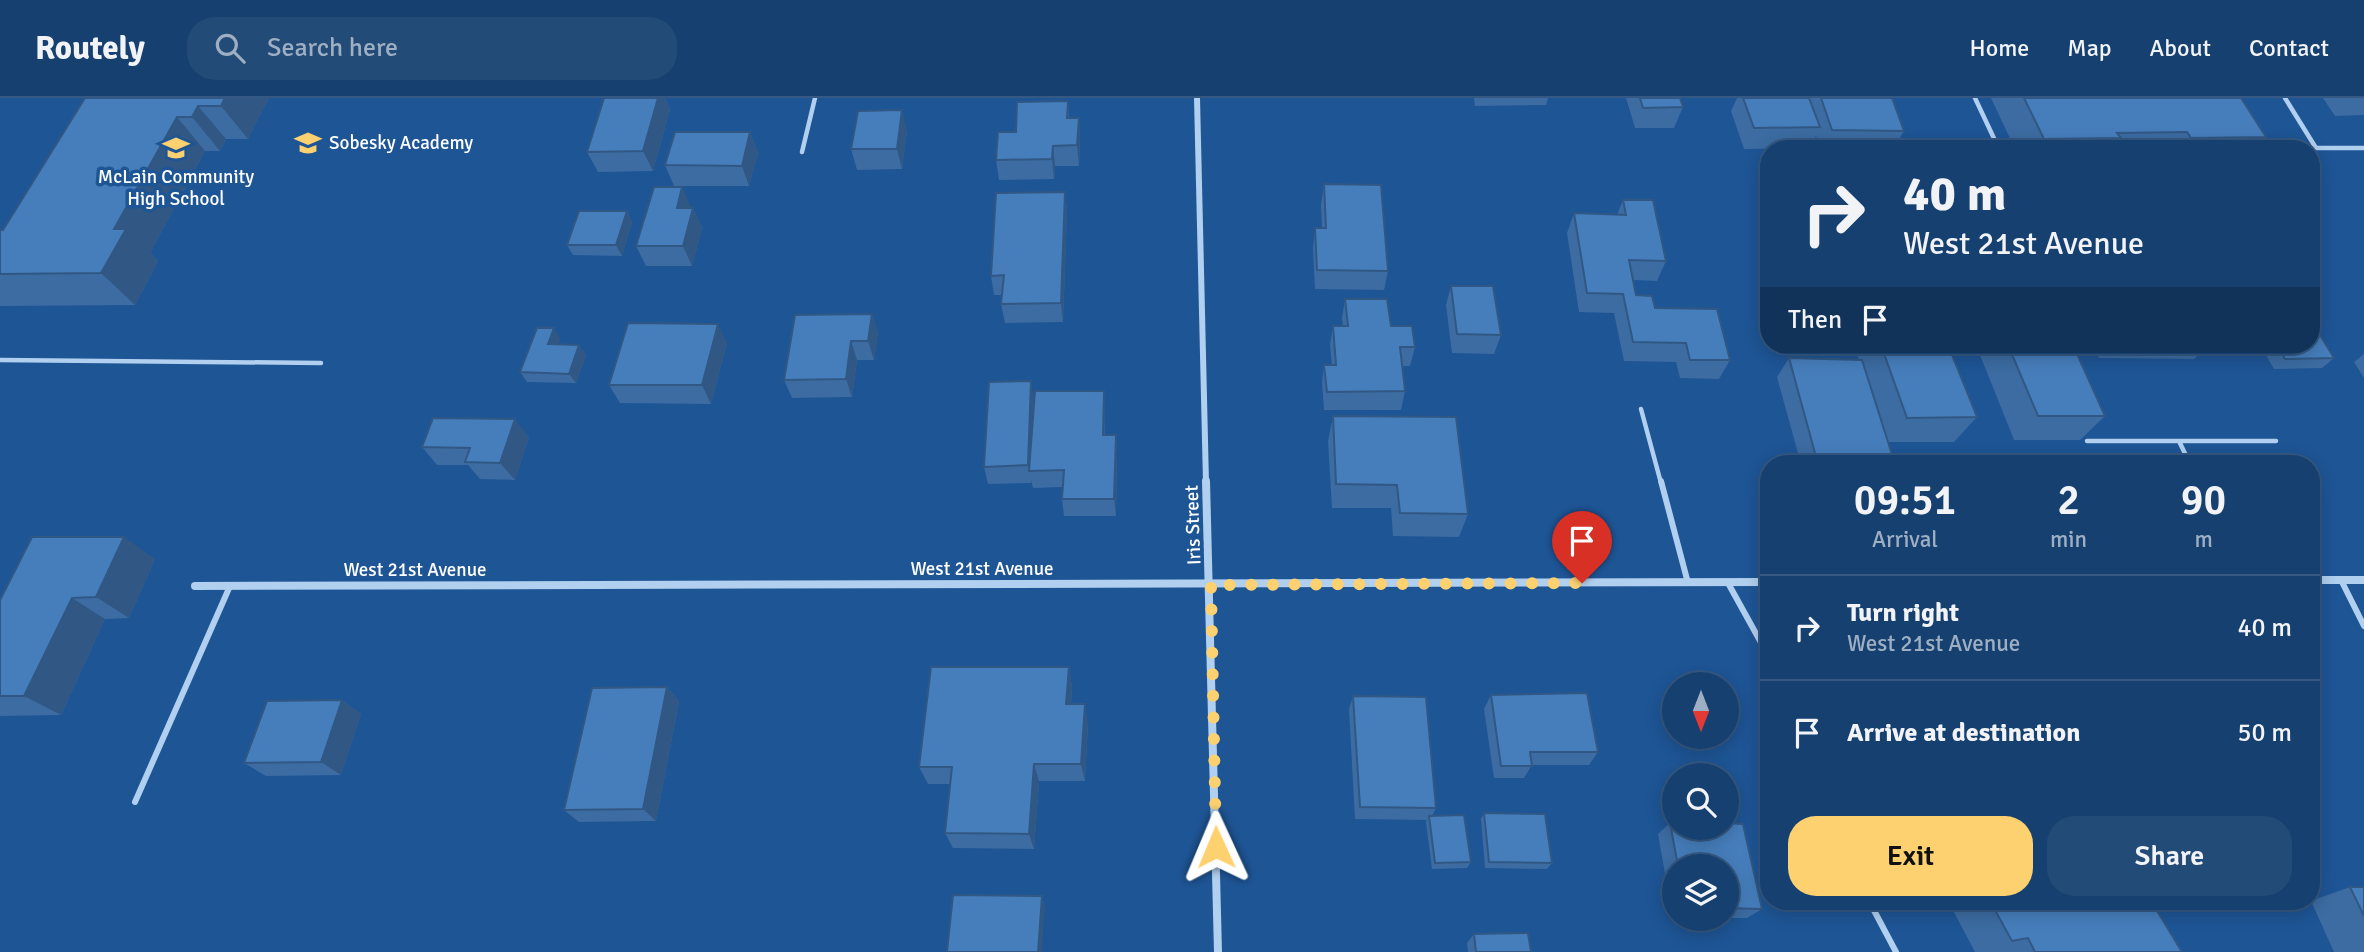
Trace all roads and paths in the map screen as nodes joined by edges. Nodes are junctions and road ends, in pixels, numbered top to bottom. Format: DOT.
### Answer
graph roads {
  1 [pos="815,98"];
  2 [pos="1197,98"];
  3 [pos="1975,98"];
  4 [pos="2284,98"];
  5 [pos="1995,140"];
  6 [pos="2311,140"];
  7 [pos="2320,148"];
  8 [pos="2364,148"];
  9 [pos="802,152"];
  10 [pos="0,360"];
  11 [pos="321,363"];
  12 [pos="1641,409"];
  13 [pos="2087,441"];
  14 [pos="2179,441"];
  15 [pos="2276,441"];
  16 [pos="2186,455"];
  17 [pos="2320,580"];
  18 [pos="2341,580"];
  19 [pos="2364,580"];
  20 [pos="1760,582"];
  21 [pos="1688,583"];
  22 [pos="1728,583"];
  23 [pos="1211,585"];
  24 [pos="195,586"];
  25 [pos="230,586"];
  26 [pos="2364,625"];
  27 [pos="1760,641"];
  28 [pos="135,802"];
  29 [pos="1874,910"];
  30 [pos="1218,952"];
  31 [pos="1896,952"];
  1 -- 9 [label="lane"];
  2 -- 23 [label="street, Iris Street"];
  3 -- 5 [label="lane"];
  4 -- 6 [label="lane"];
  7 -- 8 [label="lane"];
  10 -- 11 [label="lane"];
  12 -- 21 [label="lane"];
  13 -- 14 [label="lane"];
  14 -- 15 [label="lane"];
  14 -- 16 [label="lane"];
  17 -- 18 [label="street"];
  18 -- 19 [label="street"];
  18 -- 26 [label="lane"];
  20 -- 22 [label="street, West 21st Avenue"];
  21 -- 22 [label="street, West 21st Avenue"];
  21 -- 23 [label="street, West 21st Avenue"];
  22 -- 27 [label="lane"];
  23 -- 25 [label="street, West 21st Avenue"];
  23 -- 30 [label="street, Iris Street"];
  24 -- 25 [label="street, West 21st Avenue"];
  25 -- 28 [label="lane"];
  29 -- 31 [label="lane"];
}
